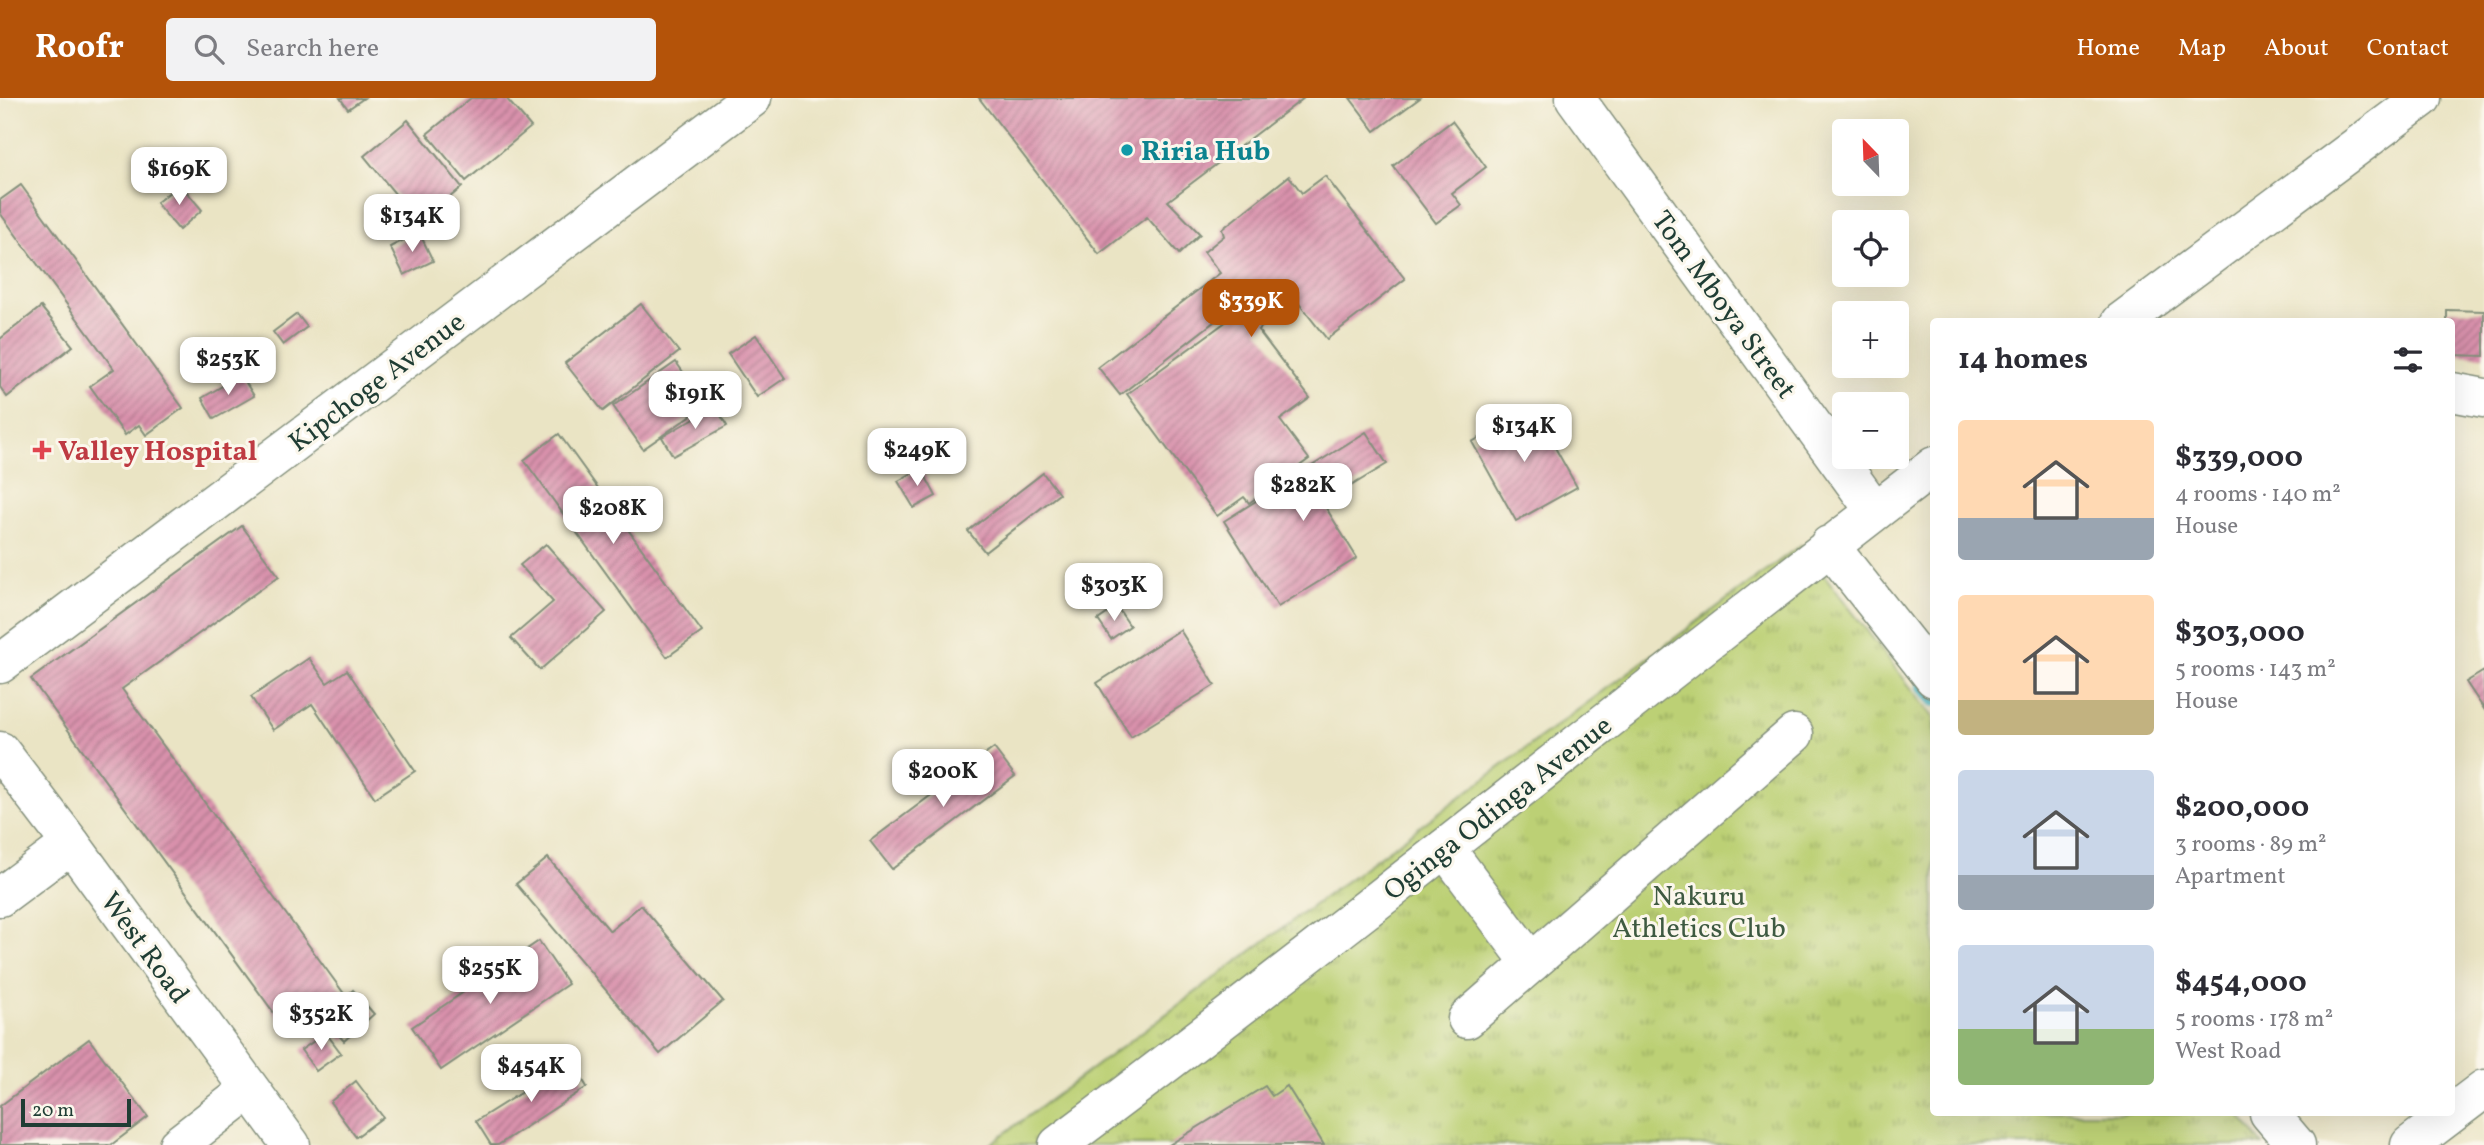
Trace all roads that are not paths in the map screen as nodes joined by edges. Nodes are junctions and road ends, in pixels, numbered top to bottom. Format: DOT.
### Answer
graph roads {
  1 [pos="752,98"];
  2 [pos="2422,98"];
  3 [pos="1577,99"];
  4 [pos="2126,318"];
  5 [pos="2455,393"];
  6 [pos="2484,398"];
  7 [pos="1930,469"];
  8 [pos="1875,510"];
  9 [pos="1829,545"];
  10 [pos="0,664"];
  11 [pos="1930,673"];
  12 [pos="1794,734"];
  13 [pos="0,751"];
  14 [pos="71,844"];
  15 [pos="1445,848"];
  16 [pos="0,897"];
  17 [pos="1531,963"];
  18 [pos="1467,1019"];
  19 [pos="2484,1089"];
  20 [pos="249,1090"];
  21 [pos="2455,1111"];
  22 [pos="2272,1116"];
  23 [pos="2448,1116"];
  24 [pos="178,1145"];
  25 [pos="291,1145"];
  26 [pos="1058,1145"];
  27 [pos="2297,1145"];
  28 [pos="2410,1145"];
  1 -- 10 [label="street, Kipchoge Avenue"];
  2 -- 4 [label="street"];
  3 -- 8 [label="street, Tom Mboya Street"];
  5 -- 6 [label="street"];
  7 -- 8 [label="street, Oginga Odinga Avenue"];
  8 -- 9 [label="street, Oginga Odinga Avenue"];
  9 -- 11 [label="street"];
  9 -- 15 [label="street, Oginga Odinga Avenue"];
  12 -- 17 [label="street"];
  13 -- 14 [label="street, West Road"];
  14 -- 16 [label="street"];
  14 -- 20 [label="street, West Road"];
  15 -- 17 [label="street"];
  15 -- 26 [label="street, Oginga Odinga Avenue"];
  17 -- 18 [label="street"];
  19 -- 21 [label="street"];
  20 -- 24 [label="street"];
  20 -- 25 [label="street, West Road"];
  22 -- 27 [label="street"];
  23 -- 28 [label="street"];
}
